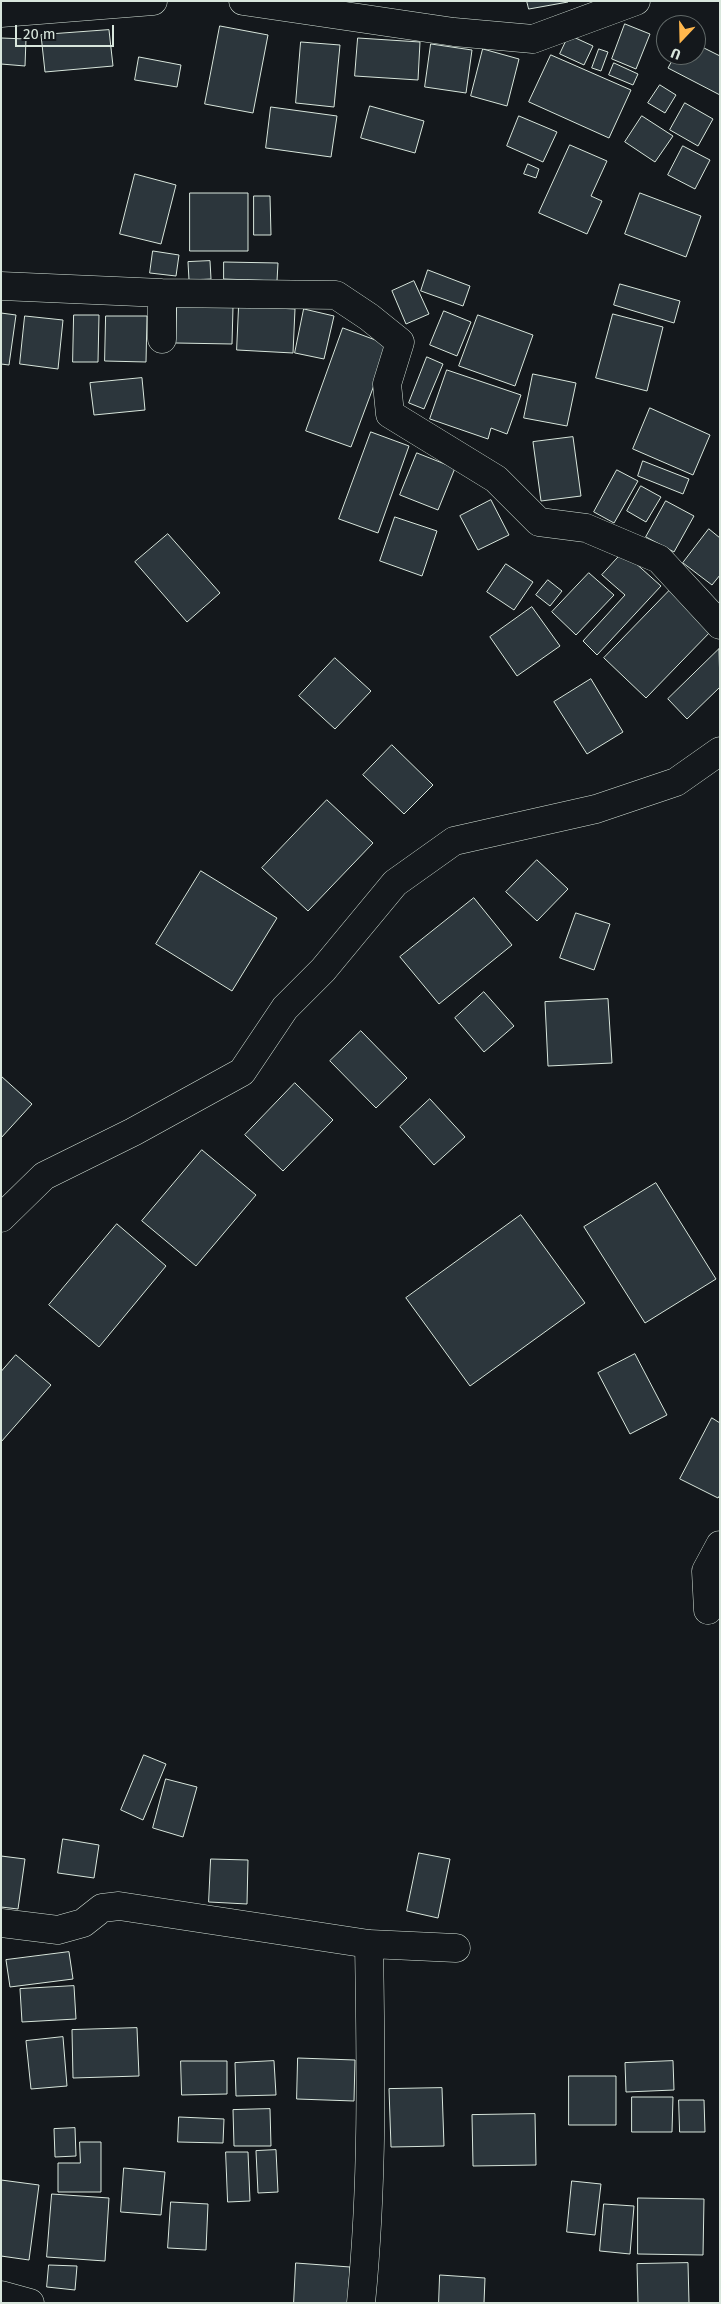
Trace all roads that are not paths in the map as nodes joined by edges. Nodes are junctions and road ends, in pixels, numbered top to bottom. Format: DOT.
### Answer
graph roads {
  1 [pos="154,1"];
  2 [pos="243,1"];
  3 [pos="636,1"];
  4 [pos="1,13"];
  5 [pos="1,286"];
  6 [pos="162,293"];
  7 [pos="162,339"];
  8 [pos="720,625"];
  9 [pos="720,751"];
  10 [pos="1,1218"];
  11 [pos="720,1545"];
  12 [pos="708,1610"];
  13 [pos="1,1923"];
  14 [pos="369,1944"];
  15 [pos="456,1948"];
  16 [pos="1,2295"];
  17 [pos="30,2303"];
  18 [pos="361,2303"];
  1 -- 4 [label="street"];
  2 -- 3 [label="street"];
  5 -- 6 [label="street"];
  6 -- 7 [label="street"];
  6 -- 8 [label="street"];
  9 -- 10 [label="street"];
  11 -- 12 [label="street"];
  13 -- 14 [label="street"];
  14 -- 15 [label="street"];
  14 -- 18 [label="street"];
  16 -- 17 [label="street"];
}
